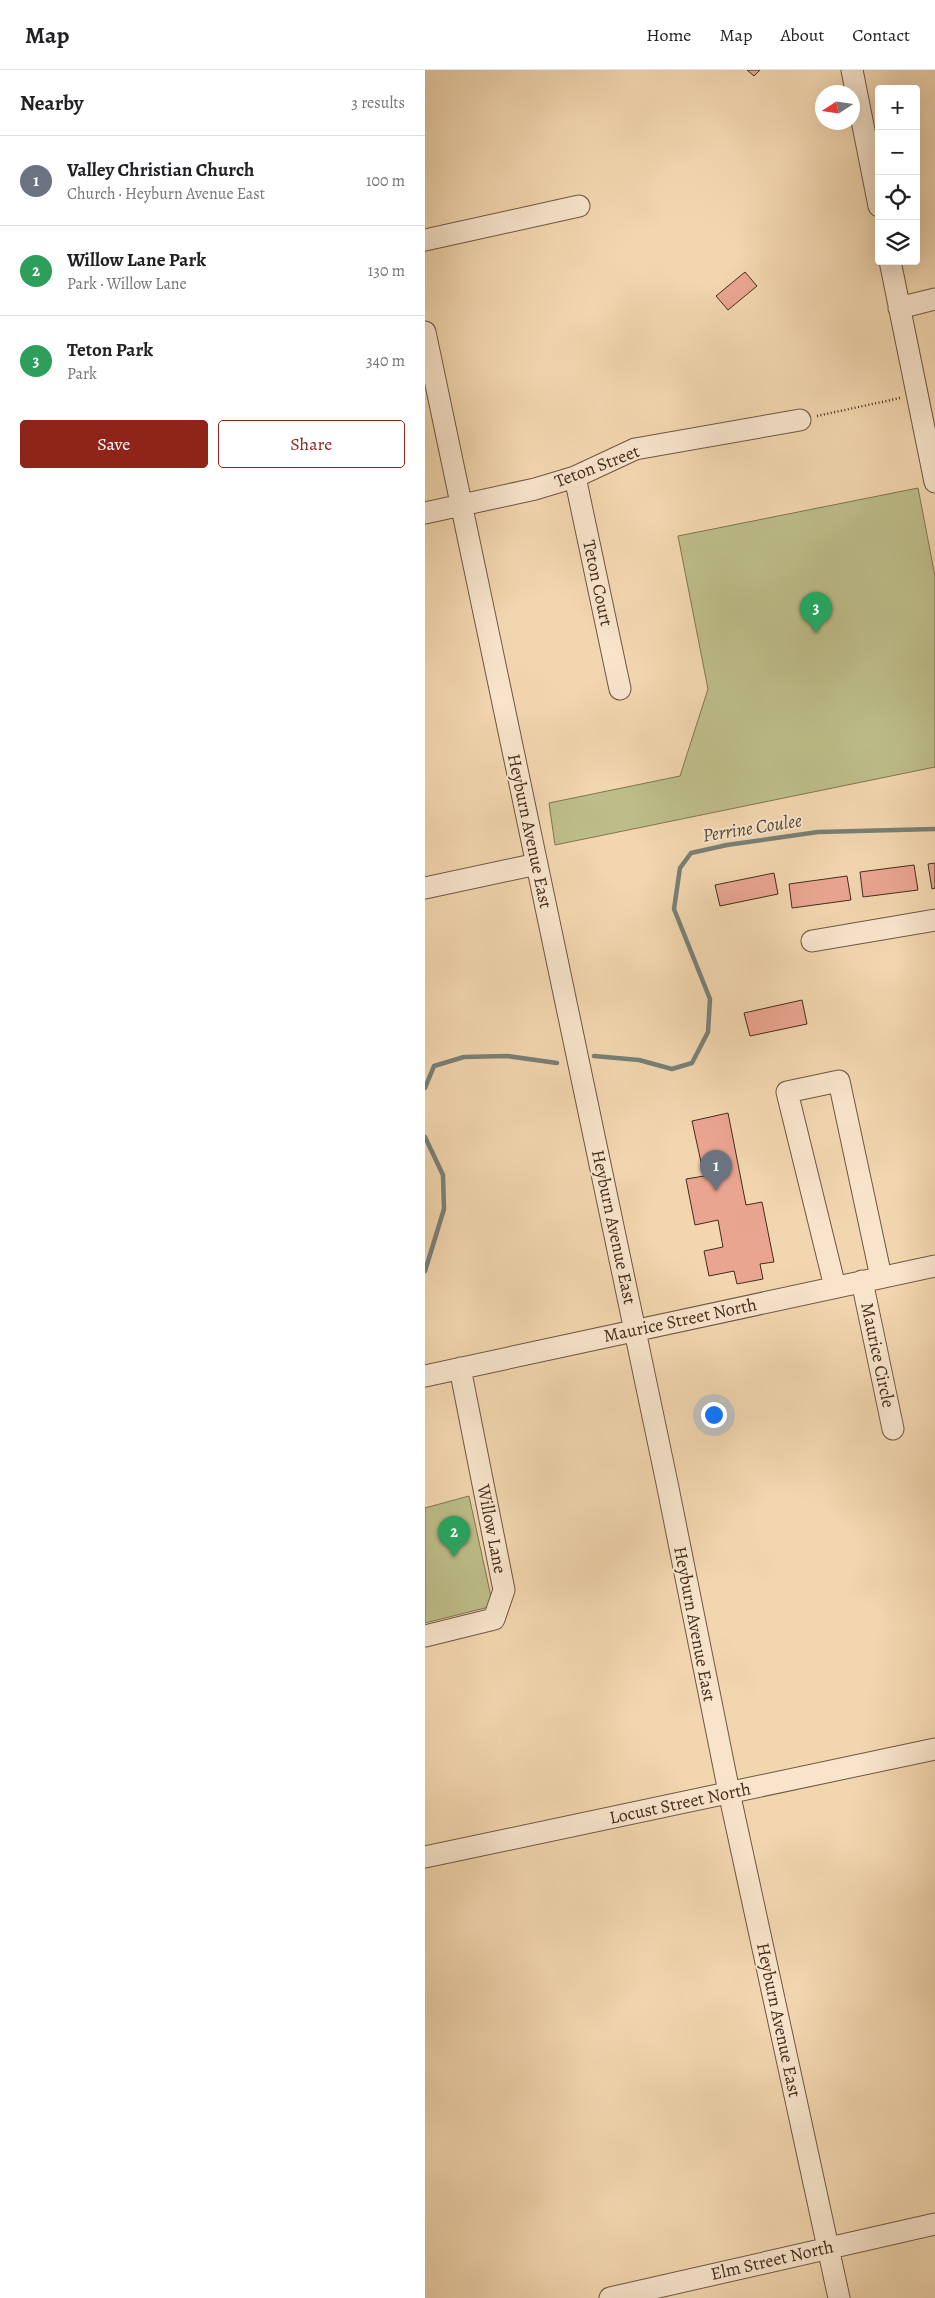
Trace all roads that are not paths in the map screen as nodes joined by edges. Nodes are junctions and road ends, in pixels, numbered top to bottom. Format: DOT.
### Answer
graph roads {
  1 [pos="851,70"];
  2 [pos="875,187"];
  3 [pos="579,206"];
  4 [pos="425,240"];
  5 [pos="891,265"];
  6 [pos="935,299"];
  7 [pos="899,308"];
  8 [pos="425,332"];
  9 [pos="800,420"];
  10 [pos="575,477"];
  11 [pos="935,482"];
  12 [pos="462,506"];
  13 [pos="425,514"];
  14 [pos="620,689"];
  15 [pos="537,864"];
  16 [pos="425,888"];
  17 [pos="935,920"];
  18 [pos="812,941"];
  19 [pos="935,1266"];
  20 [pos="872,1279"];
  21 [pos="835,1287"];
  22 [pos="635,1330"];
  23 [pos="460,1368"];
  24 [pos="425,1376"];
  25 [pos="893,1429"];
  26 [pos="425,1636"];
  27 [pos="935,1749"];
  28 [pos="729,1792"];
  29 [pos="425,1858"];
  30 [pos="935,2224"];
  31 [pos="829,2247"];
  32 [pos="632,2296"];
  33 [pos="610,2298"];
  34 [pos="839,2298"];
  1 -- 2 [label="street"];
  3 -- 4 [label="street"];
  5 -- 7 [label="street"];
  6 -- 7 [label="street"];
  7 -- 11 [label="street"];
  8 -- 12 [label="street, Heyburn Avenue East"];
  9 -- 10 [label="street, Teton Street"];
  10 -- 12 [label="street, Teton Street"];
  10 -- 14 [label="street, Teton Court"];
  12 -- 13 [label="street, Teton Street"];
  12 -- 15 [label="street, Heyburn Avenue East"];
  15 -- 16 [label="street"];
  15 -- 22 [label="street, Heyburn Avenue East"];
  17 -- 18 [label="street"];
  19 -- 20 [label="street, Maurice Street North"];
  20 -- 21 [label="street, Maurice Street North"];
  20 -- 21 [label="street, Maurice Circle"];
  20 -- 25 [label="street, Maurice Circle"];
  21 -- 22 [label="street, Maurice Street North"];
  22 -- 23 [label="street, Maurice Street North"];
  22 -- 28 [label="street, Heyburn Avenue East"];
  23 -- 24 [label="street, Maurice Street North"];
  23 -- 26 [label="street, Willow Lane"];
  27 -- 28 [label="street, Locust Street North"];
  28 -- 29 [label="street, Locust Street North"];
  28 -- 31 [label="street, Heyburn Avenue East"];
  30 -- 31 [label="street, Elm Street North"];
  31 -- 32 [label="street, Elm Street North"];
  31 -- 34 [label="street, Heyburn Avenue East"];
  32 -- 33 [label="street, Elm Street North"];
}
